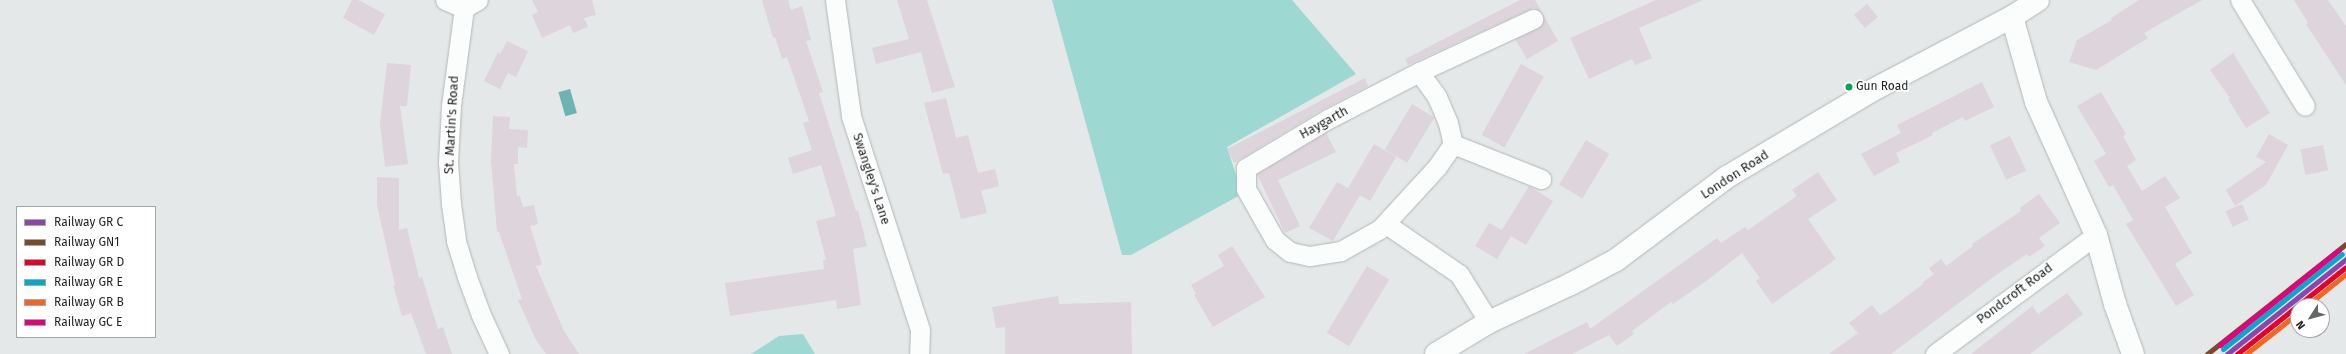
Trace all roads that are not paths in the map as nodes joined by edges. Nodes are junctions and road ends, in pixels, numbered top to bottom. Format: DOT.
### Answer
graph roads {
  1 [pos="445,0"];
  2 [pos="835,0"];
  3 [pos="2038,0"];
  4 [pos="2240,0"];
  5 [pos="471,4"];
  6 [pos="2012,17"];
  7 [pos="1534,19"];
  8 [pos="1419,72"];
  9 [pos="2305,106"];
  10 [pos="1453,144"];
  11 [pos="1541,178"];
  12 [pos="1386,224"];
  13 [pos="2096,235"];
  14 [pos="1489,322"];
  15 [pos="499,354"];
  16 [pos="919,354"];
  17 [pos="1436,354"];
  18 [pos="1935,354"];
  19 [pos="2133,354"];
  1 -- 5 [label="street"];
  2 -- 16 [label="street, Swangley's Lane"];
  3 -- 6 [label="main road, London Road"];
  4 -- 9 [label="street"];
  5 -- 15 [label="street, St. Martin's Road"];
  6 -- 13 [label="main road"];
  6 -- 14 [label="main road, London Road"];
  7 -- 8 [label="street"];
  8 -- 10 [label="street"];
  8 -- 12 [label="street, Haygarth"];
  10 -- 11 [label="street"];
  10 -- 12 [label="street, Haygarth"];
  12 -- 14 [label="street"];
  13 -- 18 [label="street, Pondcroft Road"];
  13 -- 19 [label="main road"];
  14 -- 17 [label="main road, London Road"];
}
